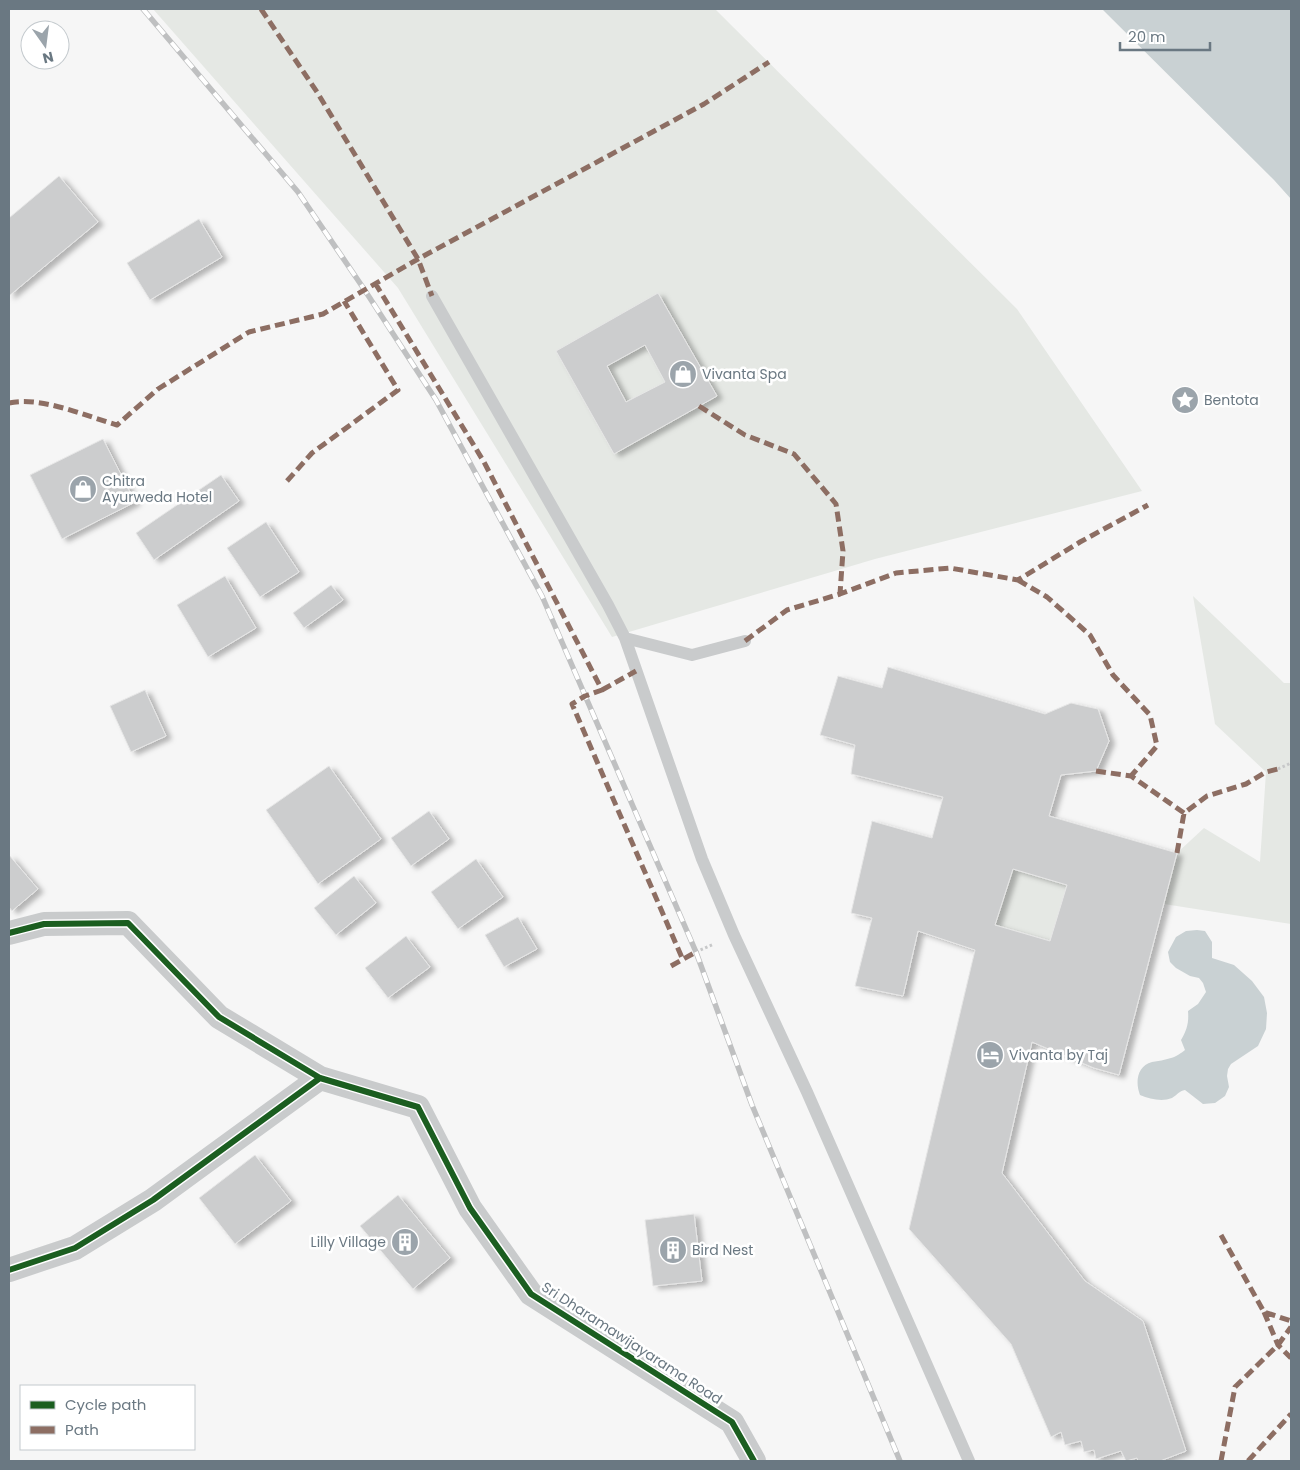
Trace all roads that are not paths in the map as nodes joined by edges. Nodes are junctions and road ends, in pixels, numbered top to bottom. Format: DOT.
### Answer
graph roads {
  1 [pos="432,296"];
  2 [pos="625,638"];
  3 [pos="745,641"];
  4 [pos="9,933"];
  5 [pos="320,1078"];
  6 [pos="9,1270"];
  7 [pos="754,1461"];
  8 [pos="969,1461"];
  1 -- 2 [label="lane"];
  2 -- 3 [label="lane"];
  2 -- 8 [label="lane"];
  4 -- 5 [label="street, Sri Dharamawijayarama Road"];
  5 -- 6 [label="street"];
  5 -- 7 [label="street, Sri Dharamawijayarama Road"];
}
